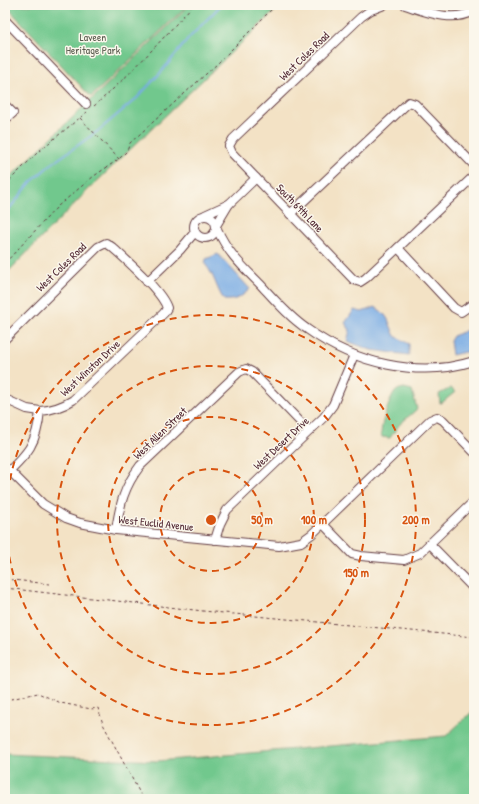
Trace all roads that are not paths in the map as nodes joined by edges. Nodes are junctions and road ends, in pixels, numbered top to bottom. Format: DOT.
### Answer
graph roads {
  1 [pos="383,5"];
  2 [pos="405,5"];
  3 [pos="474,11"];
  4 [pos="5,20"];
  5 [pos="86,104"];
  6 [pos="5,105"];
  7 [pos="5,120"];
  8 [pos="229,146"];
  9 [pos="474,165"];
  10 [pos="474,176"];
  11 [pos="256,178"];
  12 [pos="228,204"];
  13 [pos="290,214"];
  14 [pos="205,215"];
  15 [pos="217,226"];
  16 [pos="201,236"];
  17 [pos="398,248"];
  18 [pos="226,249"];
  19 [pos="147,282"];
  20 [pos="474,302"];
  21 [pos="167,308"];
  22 [pos="5,339"];
  23 [pos="354,355"];
  24 [pos="474,361"];
  25 [pos="5,398"];
  26 [pos="40,411"];
  27 [pos="309,431"];
  28 [pos="474,452"];
  29 [pos="7,472"];
  30 [pos="474,501"];
  31 [pos="323,524"];
  32 [pos="116,530"];
  33 [pos="215,540"];
  34 [pos="430,544"];
  35 [pos="474,589"];
  1 -- 8 [label="street, West Coles Road"];
  2 -- 3 [label="street"];
  4 -- 5 [label="street"];
  6 -- 7 [label="street"];
  8 -- 11 [label="street, South 69th Lane"];
  9 -- 13 [label="street"];
  10 -- 17 [label="street"];
  11 -- 12 [label="street"];
  11 -- 13 [label="street, South 69th Lane"];
  12 -- 14 [label="street"];
  12 -- 15 [label="street"];
  13 -- 17 [label="street, South 69th Lane"];
  14 -- 15 [label="street"];
  14 -- 16 [label="street"];
  15 -- 16 [label="street"];
  15 -- 18 [label="street"];
  16 -- 18 [label="street"];
  16 -- 19 [label="street"];
  17 -- 20 [label="street"];
  18 -- 23 [label="street"];
  19 -- 21 [label="street, West Coles Road"];
  19 -- 22 [label="street, West Coles Road"];
  21 -- 26 [label="street, West Winston Drive"];
  23 -- 24 [label="street"];
  23 -- 27 [label="street, West Desert Drive"];
  25 -- 26 [label="street"];
  26 -- 29 [label="street"];
  27 -- 32 [label="street, West Allen Street"];
  27 -- 33 [label="street, West Desert Drive"];
  28 -- 31 [label="street, West Euclid Avenue"];
  29 -- 32 [label="street, West Euclid Avenue"];
  30 -- 34 [label="street"];
  31 -- 33 [label="street, West Euclid Avenue"];
  31 -- 34 [label="street"];
  32 -- 33 [label="street, West Euclid Avenue"];
  34 -- 35 [label="street"];
}
